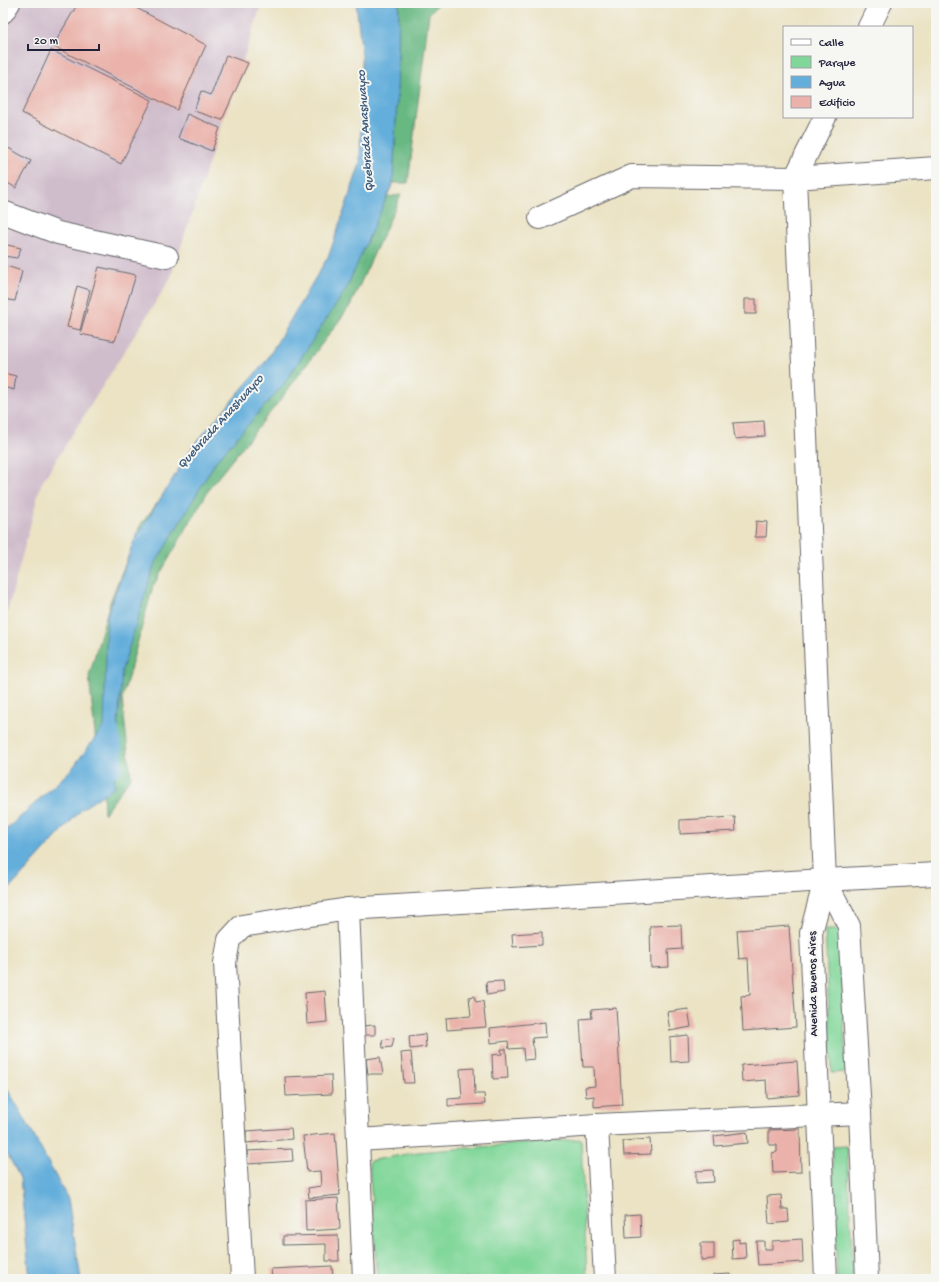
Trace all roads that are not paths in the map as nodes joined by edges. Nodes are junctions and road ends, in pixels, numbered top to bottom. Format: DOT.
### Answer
graph roads {
  1 [pos="9,3"];
  2 [pos="880,3"];
  3 [pos="3,12"];
  4 [pos="869,26"];
  5 [pos="825,118"];
  6 [pos="936,168"];
  7 [pos="795,178"];
  8 [pos="3,212"];
  9 [pos="540,218"];
  10 [pos="167,257"];
  11 [pos="936,874"];
  12 [pos="825,880"];
  13 [pos="348,909"];
  14 [pos="860,1113"];
  15 [pos="818,1115"];
  16 [pos="597,1125"];
  17 [pos="358,1140"];
  18 [pos="242,1279"];
  19 [pos="364,1279"];
  20 [pos="605,1279"];
  21 [pos="826,1279"];
  22 [pos="867,1279"];
  1 -- 3 [label="street"];
  2 -- 4 [label="street"];
  5 -- 7 [label="street"];
  6 -- 7 [label="street"];
  7 -- 9 [label="street"];
  7 -- 12 [label="street"];
  8 -- 10 [label="street"];
  11 -- 12 [label="street"];
  12 -- 13 [label="street"];
  12 -- 14 [label="street"];
  12 -- 15 [label="street, Avenida Buenos Aires"];
  13 -- 17 [label="street"];
  13 -- 18 [label="street"];
  14 -- 15 [label="street"];
  14 -- 22 [label="street"];
  15 -- 16 [label="street"];
  15 -- 21 [label="street, Avenida Buenos Aires"];
  16 -- 17 [label="street"];
  16 -- 20 [label="street"];
  17 -- 19 [label="street"];
}
